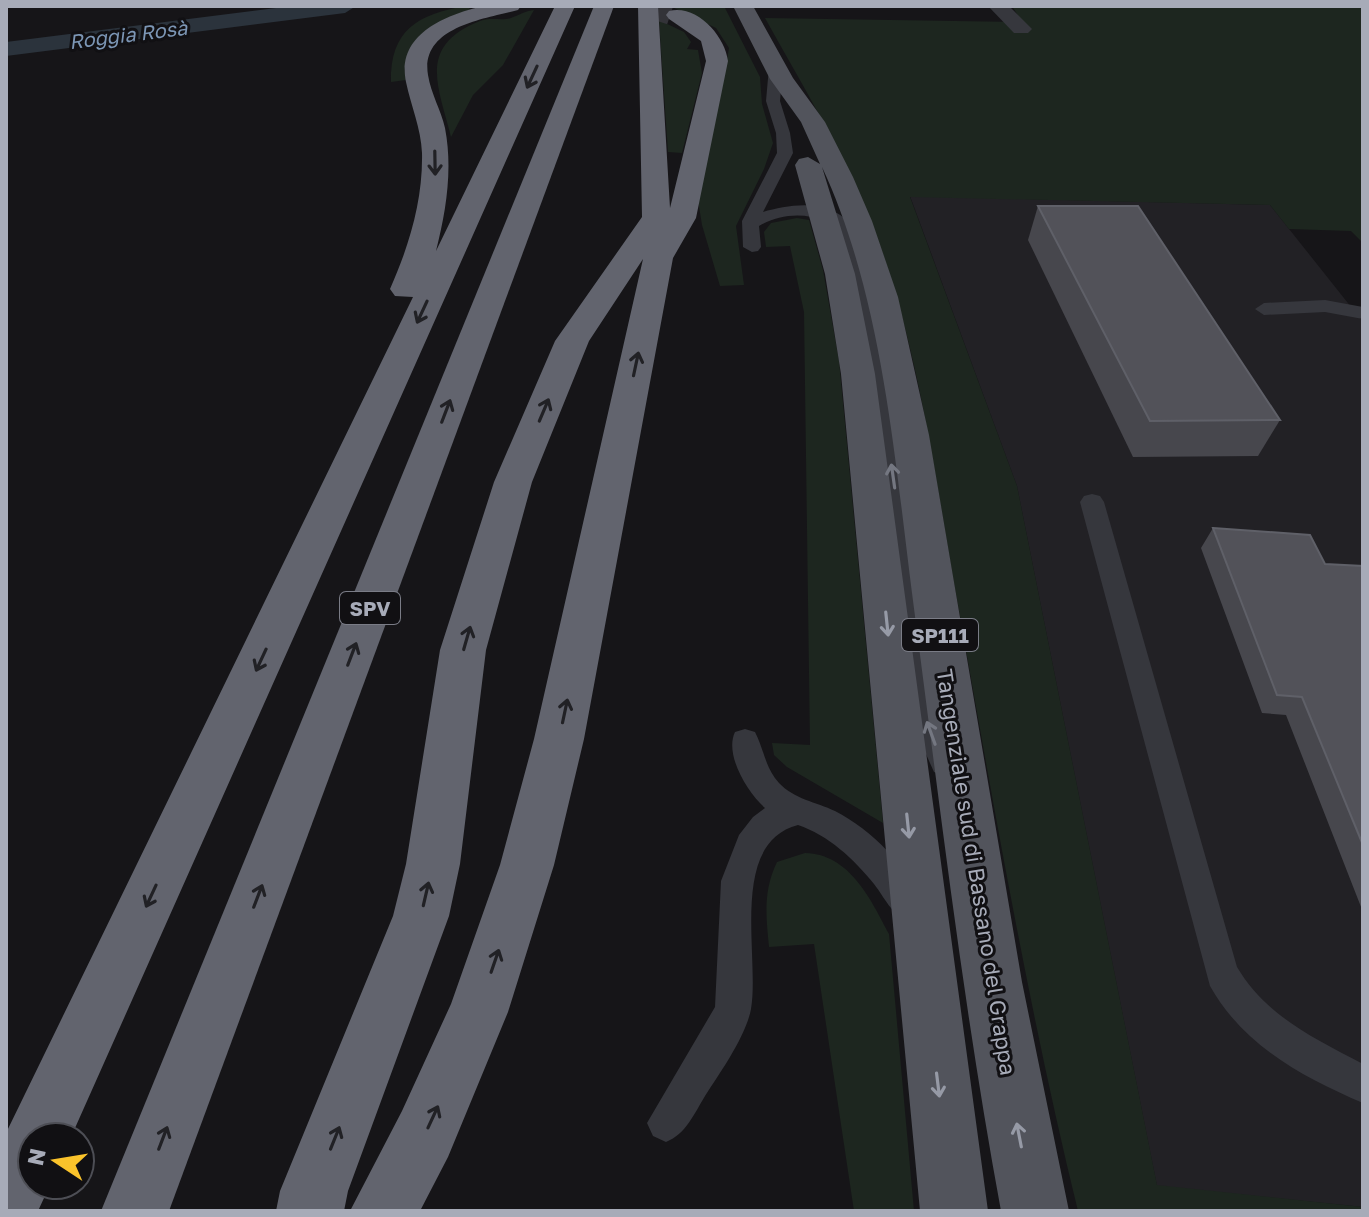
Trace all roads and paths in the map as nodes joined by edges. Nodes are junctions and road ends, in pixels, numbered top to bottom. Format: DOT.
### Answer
graph roads {
  1 [pos="511,6"];
  2 [pos="565,6"];
  3 [pos="604,6"];
  4 [pos="648,6"];
  5 [pos="743,6"];
  6 [pos="998,6"];
  7 [pos="676,15"];
  8 [pos="1021,29"];
  9 [pos="779,73"];
  10 [pos="823,215"];
  11 [pos="749,225"];
  12 [pos="657,239"];
  13 [pos="752,247"];
  14 [pos="1264,309"];
  15 [pos="1363,313"];
  16 [pos="1092,502"];
  17 [pos="329,513"];
  18 [pos="745,741"];
  19 [pos="966,803"];
  20 [pos="797,811"];
  21 [pos="919,922"];
  22 [pos="1363,1084"];
  23 [pos="45,1121"];
  24 [pos="666,1123"];
  25 [pos="16,1184"];
  26 [pos="6,1205"];
  27 [pos="135,1211"];
  28 [pos="310,1211"];
  29 [pos="384,1211"];
  30 [pos="954,1211"];
  31 [pos="1035,1211"];
  1 -- 17 [label="highway, one-way"];
  2 -- 17 [label="highway, one-way"];
  27 -- 3 [label="highway, SPV, one-way"];
  4 -- 12 [label="highway"];
  5 -- 9 [label="main road, Tangenziale sud di Bassano del Grappa / SP111"];
  6 -- 8 [label="street"];
  7 -- 12 [label="highway"];
  9 -- 10 [label="main road, Tangenziale sud di Bassano del Grappa / SP111"];
  9 -- 11 [label="lane"];
  9 -- 19 [label="main road, Tangenziale sud di Bassano del Grappa / SP111"];
  10 -- 11 [label="lane"];
  19 -- 10 [label="lane, one-way"];
  10 -- 21 [label="main road, Tangenziale sud di Bassano del Grappa / SP111, one-way"];
  11 -- 13 [label="lane"];
  28 -- 12 [label="highway, one-way"];
  29 -- 12 [label="highway, one-way"];
  14 -- 15 [label="lane"];
  16 -- 22 [label="lane"];
  17 -- 23 [label="highway, one-way"];
  18 -- 20 [label="lane"];
  31 -- 19 [label="main road, Tangenziale sud di Bassano del Grappa / SP111, one-way"];
  20 -- 21 [label="lane"];
  20 -- 24 [label="lane"];
  21 -- 30 [label="main road, Tangenziale sud di Bassano del Grappa / SP111, one-way"];
  25 -- 26 [label="highway"];
}
